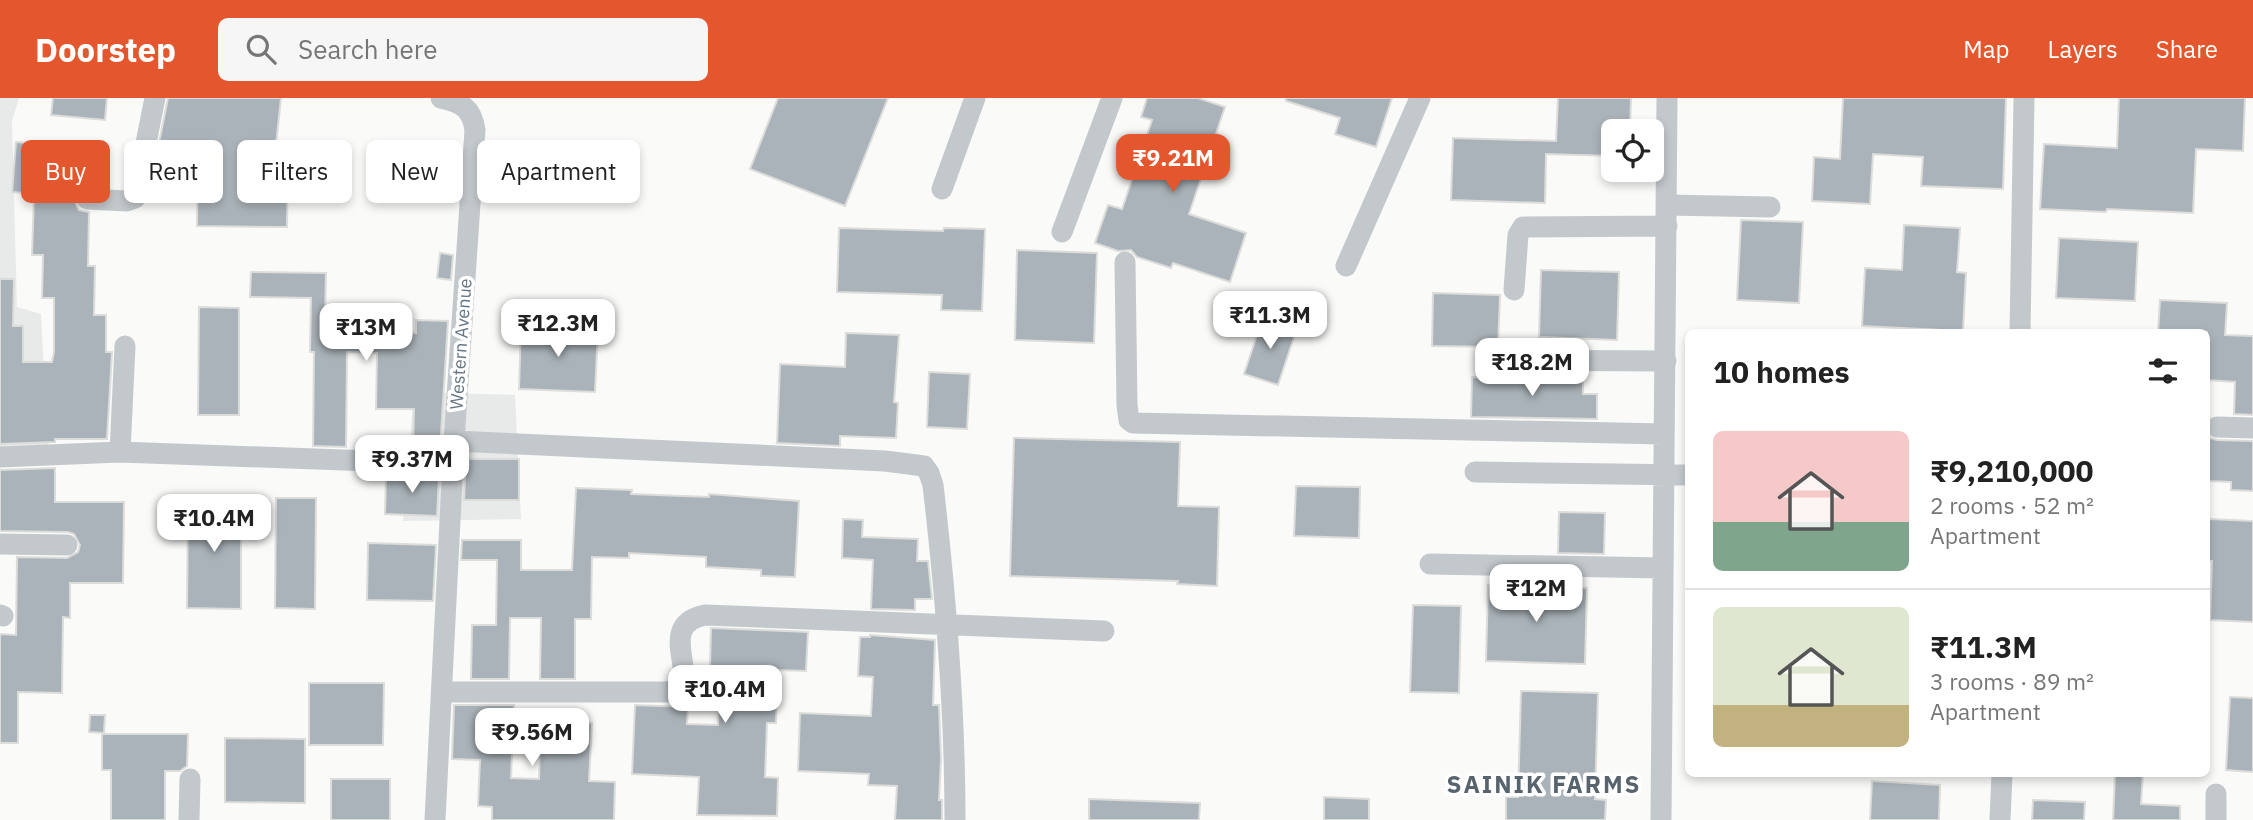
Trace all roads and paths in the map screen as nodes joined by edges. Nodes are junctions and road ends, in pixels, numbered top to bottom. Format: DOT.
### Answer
graph roads {
  1 [pos="155,98"];
  2 [pos="442,98"];
  3 [pos="975,98"];
  4 [pos="1112,98"];
  5 [pos="1420,98"];
  6 [pos="1667,98"];
  7 [pos="2024,98"];
  8 [pos="942,189"];
  9 [pos="110,200"];
  10 [pos="1770,207"];
  11 [pos="1667,216"];
  12 [pos="1062,232"];
  13 [pos="1125,262"];
  14 [pos="1346,266"];
  15 [pos="1514,290"];
  16 [pos="2020,329"];
  17 [pos="125,346"];
  18 [pos="1486,360"];
  19 [pos="1666,361"];
  20 [pos="2217,427"];
  21 [pos="2253,428"];
  22 [pos="1664,434"];
  23 [pos="454,441"];
  24 [pos="120,452"];
  25 [pos="0,457"];
  26 [pos="454,464"];
  27 [pos="1475,472"];
  28 [pos="1664,475"];
  29 [pos="1685,475"];
  30 [pos="0,544"];
  31 [pos="67,545"];
  32 [pos="1430,564"];
  33 [pos="1663,568"];
  34 [pos="948,625"];
  35 [pos="1104,631"];
  36 [pos="442,691"];
  37 [pos="2002,777"];
  38 [pos="190,779"];
  39 [pos="2217,794"];
  40 [pos="189,820"];
  41 [pos="435,820"];
  42 [pos="955,820"];
  43 [pos="1661,820"];
  44 [pos="2000,820"];
  45 [pos="2216,820"];
  1 -- 9 [label="street"];
  2 -- 23 [label="street, Western Avenue"];
  3 -- 8 [label="street"];
  4 -- 12 [label="street"];
  5 -- 14 [label="street"];
  6 -- 11 [label="street"];
  7 -- 16 [label="street"];
  10 -- 11 [label="street"];
  11 -- 15 [label="street"];
  11 -- 19 [label="street"];
  13 -- 22 [label="street"];
  17 -- 24 [label="street"];
  18 -- 19 [label="street"];
  19 -- 22 [label="street"];
  20 -- 21 [label="street"];
  22 -- 28 [label="street"];
  23 -- 26 [label="street, Western Avenue"];
  23 -- 34 [label="street"];
  24 -- 25 [label="street"];
  24 -- 26 [label="street"];
  26 -- 36 [label="street, Western Avenue"];
  27 -- 28 [label="street"];
  28 -- 29 [label="street"];
  28 -- 33 [label="street"];
  30 -- 31 [label="street"];
  32 -- 33 [label="street"];
  33 -- 43 [label="street"];
  34 -- 35 [label="street"];
  34 -- 36 [label="street"];
  34 -- 42 [label="street"];
  36 -- 41 [label="street, Western Avenue"];
  37 -- 44 [label="street"];
  38 -- 40 [label="street"];
  39 -- 45 [label="street"];
}
